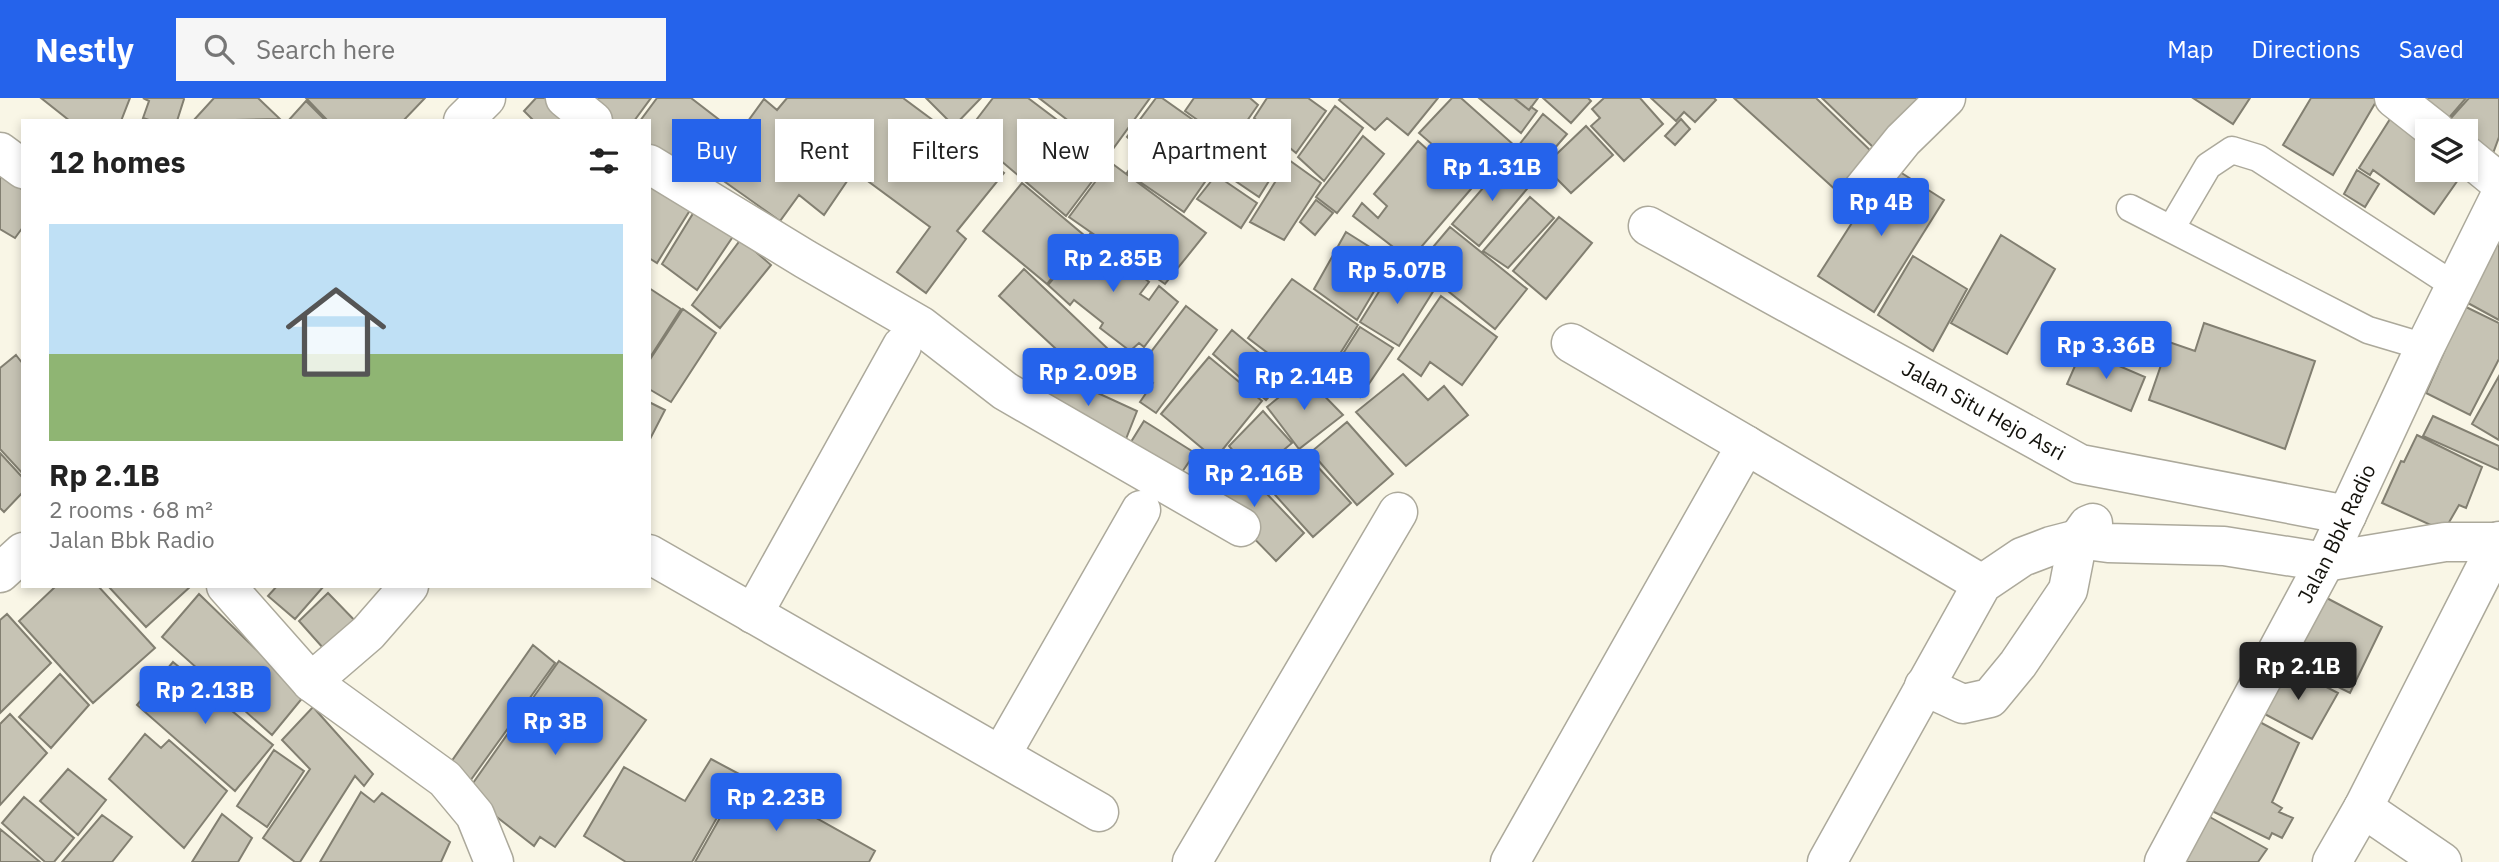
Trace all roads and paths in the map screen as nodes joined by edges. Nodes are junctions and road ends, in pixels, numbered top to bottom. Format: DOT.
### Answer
graph roads {
  1 [pos="486,98"];
  2 [pos="565,98"];
  3 [pos="1946,98"];
  4 [pos="2394,98"];
  5 [pos="465,119"];
  6 [pos="591,119"];
  7 [pos="2421,119"];
  8 [pos="0,152"];
  9 [pos="2478,164"];
  10 [pos="651,165"];
  11 [pos="21,168"];
  12 [pos="2499,181"];
  13 [pos="1861,192"];
  14 [pos="2499,198"];
  15 [pos="2130,208"];
  16 [pos="1647,226"];
  17 [pos="2171,229"];
  18 [pos="2455,286"];
  19 [pos="1571,344"];
  20 [pos="902,346"];
  21 [pos="2425,347"];
  22 [pos="1746,445"];
  23 [pos="1141,510"];
  24 [pos="1398,512"];
  25 [pos="1241,527"];
  26 [pos="2336,538"];
  27 [pos="2078,539"];
  28 [pos="2499,542"];
  29 [pos="21,554"];
  30 [pos="651,555"];
  31 [pos="0,573"];
  32 [pos="1982,584"];
  33 [pos="228,588"];
  34 [pos="407,588"];
  35 [pos="753,614"];
  36 [pos="311,682"];
  37 [pos="1924,686"];
  38 [pos="1001,755"];
  39 [pos="2363,808"];
  40 [pos="1099,812"];
  41 [pos="494,862"];
  42 [pos="1192,862"];
  43 [pos="1510,862"];
  44 [pos="1827,862"];
  45 [pos="2164,862"];
  46 [pos="2332,862"];
  47 [pos="2442,862"];
  1 -- 5 [label="street"];
  2 -- 6 [label="street"];
  3 -- 13 [label="street"];
  4 -- 7 [label="street"];
  8 -- 11 [label="street"];
  9 -- 12 [label="street"];
  10 -- 25 [label="street"];
  14 -- 18 [label="street, Jalan Bbk Radio"];
  15 -- 17 [label="lane"];
  16 -- 26 [label="street, Jalan Situ Hejo Asri"];
  17 -- 18 [label="lane"];
  17 -- 21 [label="lane"];
  18 -- 21 [label="street, Jalan Bbk Radio"];
  19 -- 22 [label="street"];
  20 -- 35 [label="street"];
  21 -- 26 [label="street, Jalan Bbk Radio"];
  22 -- 32 [label="street"];
  22 -- 43 [label="street"];
  23 -- 38 [label="street"];
  24 -- 42 [label="street"];
  26 -- 27 [label="street"];
  26 -- 28 [label="street"];
  26 -- 45 [label="street, Jalan Bbk Radio"];
  27 -- 32 [label="street"];
  27 -- 37 [label="street"];
  28 -- 39 [label="street"];
  29 -- 31 [label="street"];
  30 -- 35 [label="street"];
  32 -- 37 [label="street"];
  33 -- 36 [label="street"];
  34 -- 36 [label="street"];
  35 -- 38 [label="street"];
  36 -- 41 [label="street"];
  37 -- 44 [label="street"];
  38 -- 40 [label="street"];
  39 -- 46 [label="street"];
  39 -- 47 [label="street"];
}
